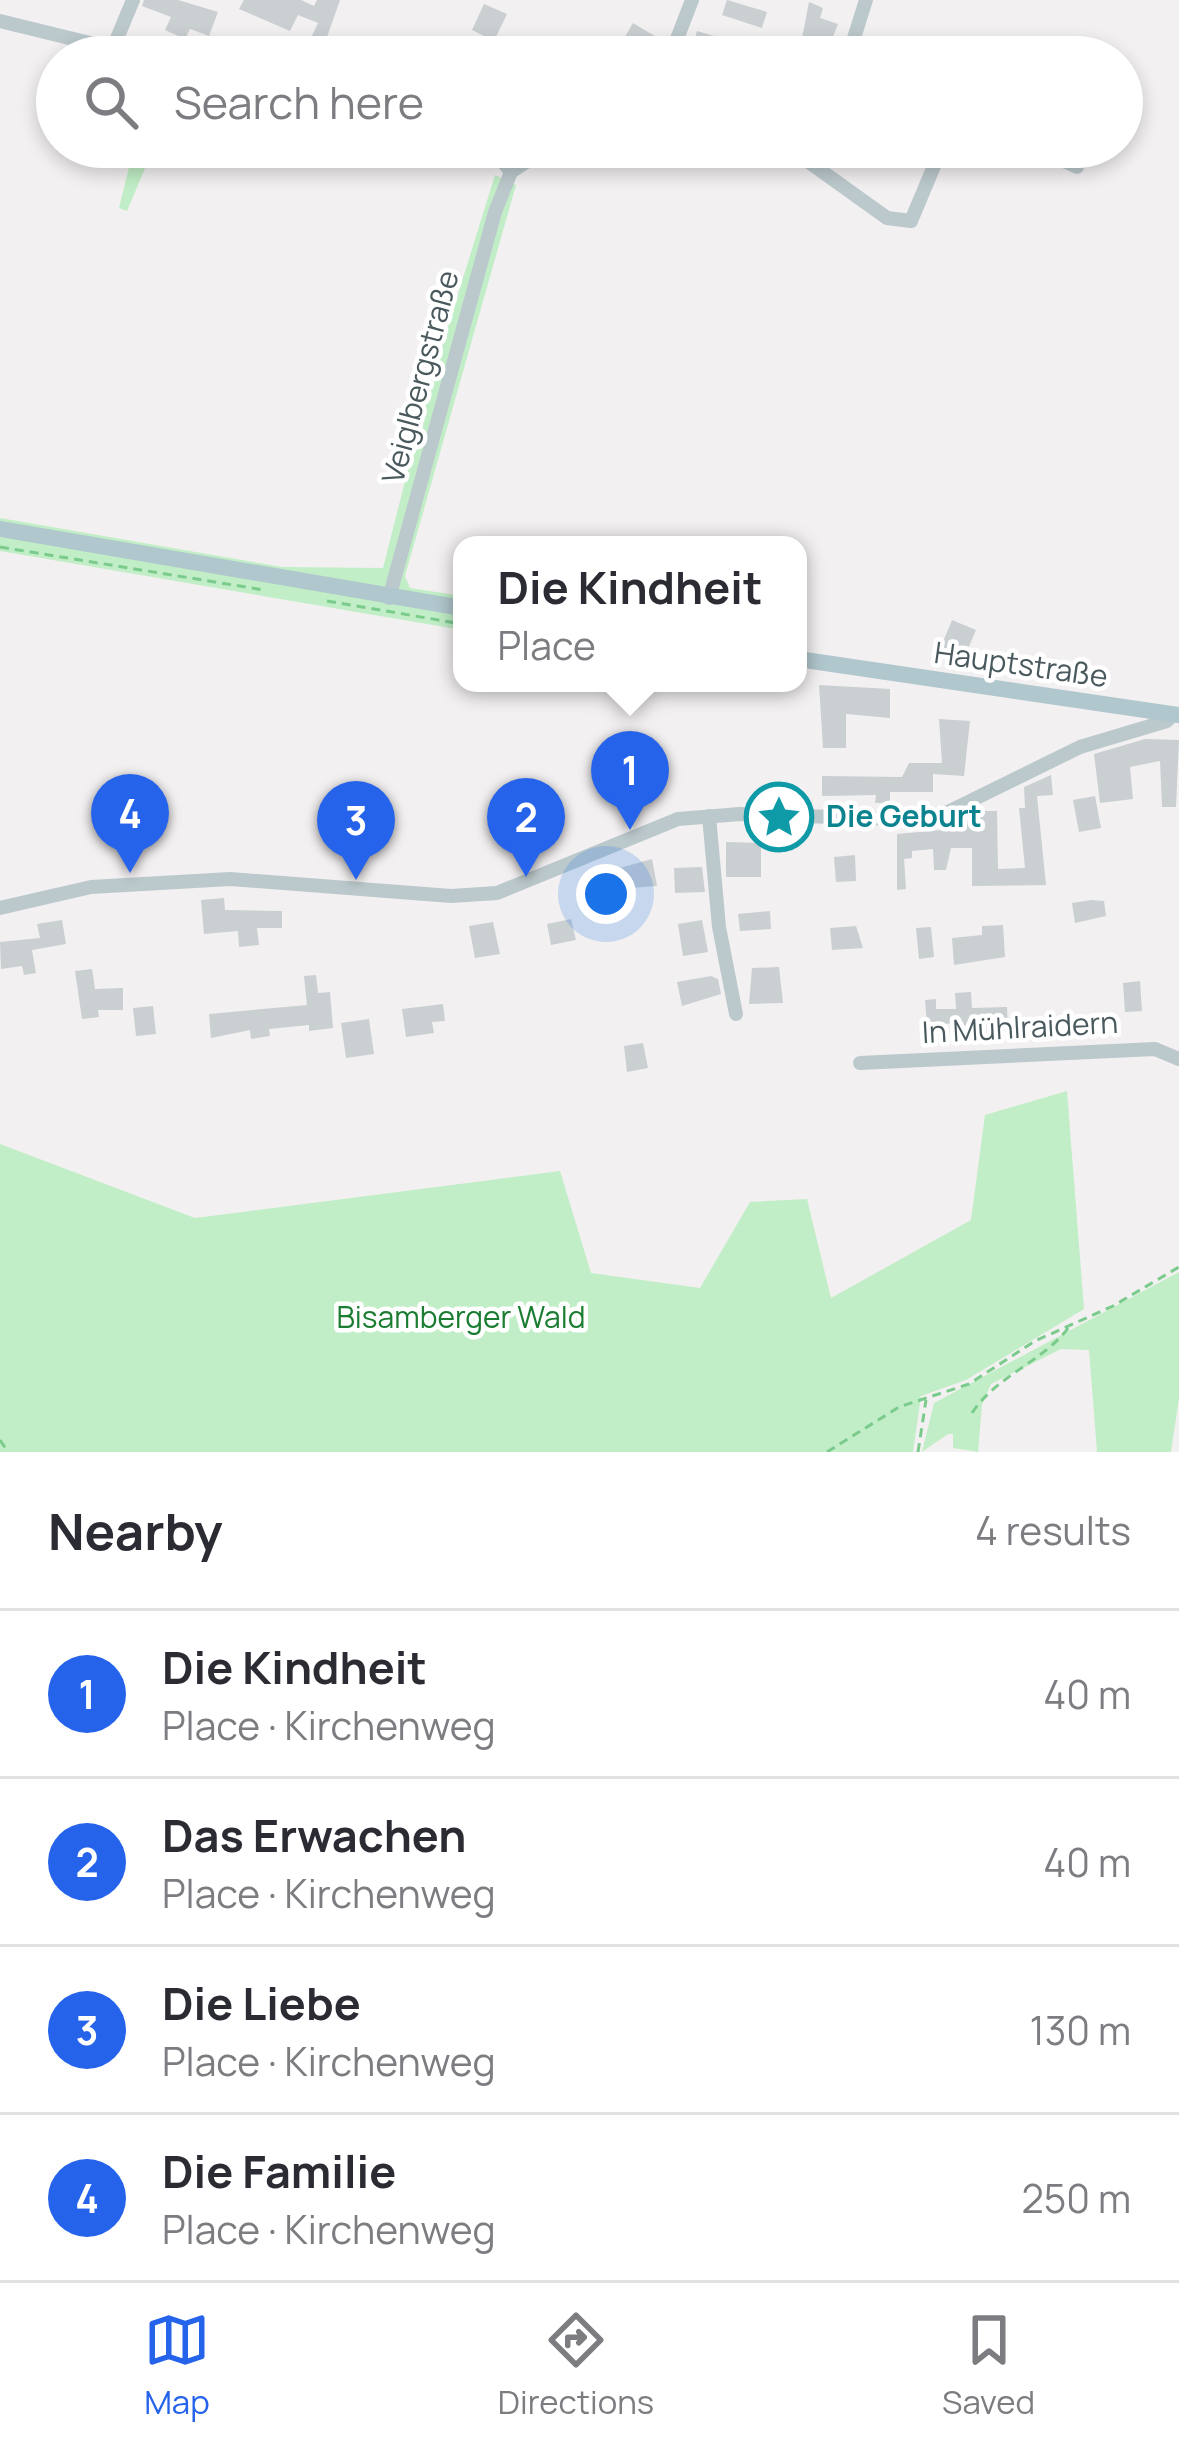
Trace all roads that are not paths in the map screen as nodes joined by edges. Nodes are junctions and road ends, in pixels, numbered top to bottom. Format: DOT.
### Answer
graph roads {
  1 [pos="133,0"];
  2 [pos="692,0"];
  3 [pos="866,0"];
  4 [pos="0,21"];
  5 [pos="63,36"];
  6 [pos="118,36"];
  7 [pos="678,36"];
  8 [pos="855,36"];
  9 [pos="509,168"];
  10 [pos="518,168"];
  11 [pos="832,168"];
  12 [pos="933,168"];
  13 [pos="512,172"];
  14 [pos="0,529"];
  15 [pos="388,598"];
  16 [pos="453,607"];
  17 [pos="807,660"];
  18 [pos="1176,714"];
  19 [pos="710,815"];
  20 [pos="0,908"];
  21 [pos="736,1013"];
  22 [pos="1179,1059"];
  23 [pos="860,1063"];
  1 -- 6 [label="street"];
  2 -- 7 [label="street"];
  3 -- 8 [label="street"];
  4 -- 5 [label="street"];
  9 -- 13 [label="street"];
  10 -- 13 [label="street"];
  11 -- 12 [label="street"];
  13 -- 15 [label="street, Veiglbergstraße"];
  14 -- 15 [label="main road"];
  15 -- 16 [label="main road"];
  17 -- 18 [label="main road, Hauptstraße"];
  18 -- 19 [label="street"];
  19 -- 20 [label="street"];
  19 -- 21 [label="street"];
  22 -- 23 [label="street, In Mühlraidern"];
}
